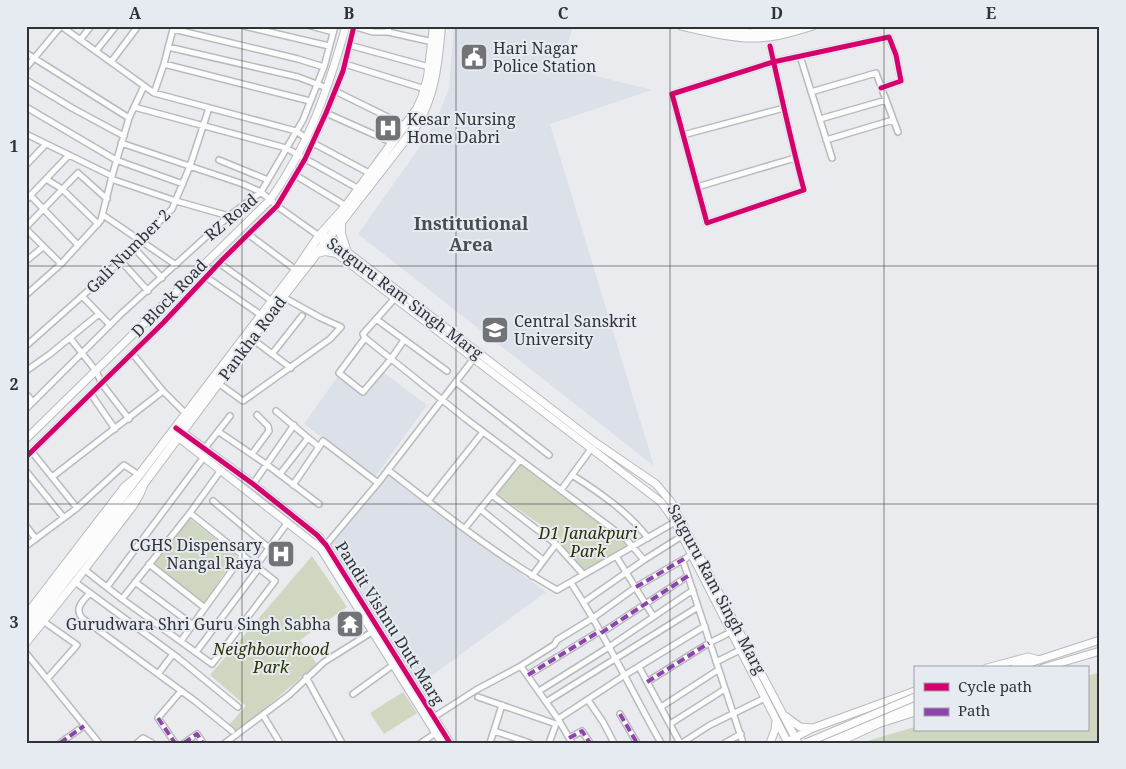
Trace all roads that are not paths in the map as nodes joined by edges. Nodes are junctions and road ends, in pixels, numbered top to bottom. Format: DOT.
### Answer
graph roads {
  1 [pos="61,26"];
  2 [pos="91,26"];
  3 [pos="116,26"];
  4 [pos="138,26"];
  5 [pos="244,26"];
  6 [pos="311,26"];
  7 [pos="346,26"];
  8 [pos="354,26"];
  9 [pos="434,26"];
  10 [pos="441,26"];
  11 [pos="681,26"];
  12 [pos="703,26"];
  13 [pos="794,26"];
  14 [pos="813,26"];
  15 [pos="779,28"];
  16 [pos="334,29"];
  17 [pos="388,29"];
  18 [pos="80,40"];
  19 [pos="433,42"];
  20 [pos="350,45"];
  21 [pos="329,46"];
  22 [pos="770,46"];
  23 [pos="168,47"];
  24 [pos="96,51"];
  25 [pos="26,53"];
  26 [pos="800,56"];
  27 [pos="33,59"];
  28 [pos="110,62"];
  29 [pos="774,62"];
  30 [pos="164,64"];
  31 [pos="345,64"];
  32 [pos="324,67"];
  33 [pos="430,67"];
  34 [pos="26,68"];
  35 [pos="26,80"];
  36 [pos="317,83"];
  37 [pos="144,86"];
  38 [pos="327,88"];
  39 [pos="881,88"];
  40 [pos="425,89"];
  41 [pos="335,91"];
  42 [pos="811,92"];
  43 [pos="154,93"];
  44 [pos="886,100"];
  45 [pos="310,101"];
  46 [pos="26,107"];
  47 [pos="134,107"];
  48 [pos="209,108"];
  49 [pos="784,108"];
  50 [pos="326,113"];
  51 [pos="129,118"];
  52 [pos="820,119"];
  53 [pos="893,120"];
  54 [pos="203,126"];
  55 [pos="406,126"];
  56 [pos="296,131"];
  57 [pos="898,132"];
  58 [pos="26,134"];
  59 [pos="683,135"];
  60 [pos="124,136"];
  61 [pos="310,140"];
  62 [pos="826,140"];
  63 [pos="121,143"];
  64 [pos="393,143"];
  65 [pos="46,144"];
  66 [pos="286,148"];
  67 [pos="299,154"];
  68 [pos="69,156"];
  69 [pos="795,158"];
  70 [pos="832,158"];
  71 [pos="306,159"];
  72 [pos="116,160"];
  73 [pos="218,160"];
  74 [pos="26,165"];
  75 [pos="190,166"];
  76 [pos="371,174"];
  77 [pos="295,175"];
  78 [pos="111,178"];
  79 [pos="46,179"];
  80 [pos="268,180"];
  81 [pos="183,184"];
  82 [pos="698,187"];
  83 [pos="62,189"];
  84 [pos="359,189"];
  85 [pos="261,192"];
  86 [pos="28,197"];
  87 [pos="107,199"];
  88 [pos="270,200"];
  89 [pos="176,201"];
  90 [pos="277,206"];
  91 [pos="346,206"];
  92 [pos="43,209"];
  93 [pos="104,216"];
  94 [pos="229,216"];
  95 [pos="341,222"];
  96 [pos="98,224"];
  97 [pos="26,228"];
  98 [pos="248,234"];
  99 [pos="319,236"];
  100 [pos="140,240"];
  101 [pos="326,241"];
  102 [pos="78,245"];
  103 [pos="43,246"];
  104 [pos="133,247"];
  105 [pos="347,252"];
  106 [pos="317,253"];
  107 [pos="337,253"];
  108 [pos="120,260"];
  109 [pos="26,261"];
  110 [pos="219,263"];
  111 [pos="61,264"];
  112 [pos="176,264"];
  113 [pos="296,270"];
  114 [pos="206,277"];
  115 [pos="162,278"];
  116 [pos="148,291"];
  117 [pos="27,293"];
  118 [pos="82,296"];
  119 [pos="283,297"];
  120 [pos="395,298"];
  121 [pos="272,301"];
  122 [pos="99,314"];
  123 [pos="262,316"];
  124 [pos="302,316"];
  125 [pos="376,319"];
  126 [pos="110,326"];
  127 [pos="70,338"];
  128 [pos="252,338"];
  129 [pos="365,338"];
  130 [pos="404,340"];
  131 [pos="26,346"];
  132 [pos="132,353"];
  133 [pos="83,354"];
  134 [pos="272,354"];
  135 [pos="476,355"];
  136 [pos="391,359"];
  137 [pos="291,368"];
  138 [pos="26,371"];
  139 [pos="96,371"];
  140 [pos="447,371"];
  141 [pos="456,382"];
  142 [pos="218,383"];
  143 [pos="102,384"];
  144 [pos="163,390"];
  145 [pos="26,394"];
  146 [pos="91,394"];
  147 [pos="441,400"];
  148 [pos="33,402"];
  149 [pos="26,409"];
  150 [pos="276,411"];
  151 [pos="186,414"];
  152 [pos="257,415"];
  153 [pos="230,416"];
  154 [pos="129,419"];
  155 [pos="294,426"];
  156 [pos="115,430"];
  157 [pos="177,432"];
  158 [pos="219,432"];
  159 [pos="484,432"];
  160 [pos="308,438"];
  161 [pos="26,439"];
  162 [pos="319,446"];
  163 [pos="205,448"];
  164 [pos="590,449"];
  165 [pos="32,452"];
  166 [pos="252,454"];
  167 [pos="550,455"];
  168 [pos="26,457"];
  169 [pos="204,457"];
  170 [pos="520,460"];
  171 [pos="266,464"];
  172 [pos="222,470"];
  173 [pos="388,470"];
  174 [pos="26,471"];
  175 [pos="280,474"];
  176 [pos="139,475"];
  177 [pos="572,475"];
  178 [pos="52,477"];
  179 [pos="145,482"];
  180 [pos="378,483"];
  181 [pos="253,484"];
  182 [pos="293,484"];
  183 [pos="561,490"];
  184 [pos="492,494"];
  185 [pos="213,501"];
  186 [pos="428,501"];
  187 [pos="319,504"];
  188 [pos="76,508"];
  189 [pos="480,509"];
  190 [pos="190,513"];
  191 [pos="64,518"];
  192 [pos="288,522"];
  193 [pos="674,522"];
  194 [pos="26,526"];
  195 [pos="465,528"];
  196 [pos="682,536"];
  197 [pos="648,538"];
  198 [pos="36,539"];
  199 [pos="556,544"];
  200 [pos="26,546"];
  201 [pos="324,547"];
  202 [pos="633,547"];
  203 [pos="269,548"];
  204 [pos="691,554"];
  205 [pos="243,555"];
  206 [pos="616,556"];
  207 [pos="684,559"];
  208 [pos="544,560"];
  209 [pos="644,560"];
  210 [pos="149,564"];
  211 [pos="257,567"];
  212 [pos="85,570"];
  213 [pos="626,572"];
  214 [pos="583,574"];
  215 [pos="532,576"];
  216 [pos="688,576"];
  217 [pos="62,580"];
  218 [pos="75,582"];
  219 [pos="135,582"];
  220 [pos="571,583"];
  221 [pos="107,587"];
  222 [pos="636,587"];
  223 [pos="692,590"];
  224 [pos="90,593"];
  225 [pos="122,599"];
  226 [pos="584,602"];
  227 [pos="646,604"];
  228 [pos="698,607"];
  229 [pos="205,608"];
  230 [pos="26,615"];
  231 [pos="653,616"];
  232 [pos="593,618"];
  233 [pos="43,621"];
  234 [pos="26,623"];
  235 [pos="193,625"];
  236 [pos="704,626"];
  237 [pos="372,632"];
  238 [pos="601,632"];
  239 [pos="731,632"];
  240 [pos="26,634"];
  241 [pos="1100,640"];
  242 [pos="181,641"];
  243 [pos="26,643"];
  244 [pos="710,643"];
  245 [pos="609,647"];
  246 [pos="740,650"];
  247 [pos="1100,651"];
  248 [pos="196,652"];
  249 [pos="26,653"];
  250 [pos="173,654"];
  251 [pos="616,658"];
  252 [pos="716,662"];
  253 [pos="393,666"];
  254 [pos="994,666"];
  255 [pos="1020,666"];
  256 [pos="1042,666"];
  257 [pos="519,667"];
  258 [pos="639,667"];
  259 [pos="718,670"];
  260 [pos="158,674"];
  261 [pos="528,675"];
  262 [pos="626,675"];
  263 [pos="306,677"];
  264 [pos="47,679"];
  265 [pos="648,682"];
  266 [pos="725,689"];
  267 [pos="181,691"];
  268 [pos="914,691"];
  269 [pos="539,692"];
  270 [pos="353,694"];
  271 [pos="478,697"];
  272 [pos="914,697"];
  273 [pos="764,698"];
  274 [pos="588,700"];
  275 [pos="546,702"];
  276 [pos="502,705"];
  277 [pos="914,705"];
  278 [pos="238,707"];
  279 [pos="661,707"];
  280 [pos="914,712"];
  281 [pos="732,713"];
  282 [pos="620,714"];
  283 [pos="263,715"];
  284 [pos="784,716"];
  285 [pos="434,717"];
  286 [pos="558,719"];
  287 [pos="776,720"];
  288 [pos="670,724"];
  289 [pos="84,726"];
  290 [pos="814,728"];
  291 [pos="232,731"];
  292 [pos="439,731"];
  293 [pos="494,731"];
  294 [pos="740,734"];
  295 [pos="571,740"];
  296 [pos="796,740"];
  297 [pos="786,742"];
  298 [pos="60,743"];
  299 [pos="99,743"];
  300 [pos="137,743"];
  301 [pos="152,743"];
  302 [pos="175,743"];
  303 [pos="184,743"];
  304 [pos="203,743"];
  305 [pos="225,743"];
  306 [pos="280,743"];
  307 [pos="342,743"];
  308 [pos="421,743"];
  309 [pos="442,743"];
  310 [pos="450,743"];
  311 [pos="490,743"];
  312 [pos="530,743"];
  313 [pos="549,743"];
  314 [pos="590,743"];
  315 [pos="614,743"];
  316 [pos="637,743"];
  317 [pos="661,743"];
  318 [pos="681,743"];
  319 [pos="725,743"];
  320 [pos="743,743"];
  321 [pos="770,743"];
  322 [pos="806,743"];
  323 [pos="812,743"];
  324 [pos="819,743"];
  325 [pos="837,743"];
  1 -- 18 [label="street"];
  1 -- 27 [label="street"];
  2 -- 18 [label="street"];
  3 -- 24 [label="street"];
  4 -- 28 [label="street"];
  5 -- 21 [label="street"];
  6 -- 16 [label="street"];
  7 -- 38 [label="street"];
  8 -- 17 [label="street"];
  8 -- 20 [label="street, D Block Road"];
  9 -- 19 [label="main road, Pankha Road"];
  10 -- 95 [label="main road, Pankha Road"];
  11 -- 14 [label="street"];
  12 -- 15 [label="street"];
  13 -- 15 [label="street"];
  16 -- 21 [label="street, RZ Road"];
  17 -- 19 [label="street"];
  18 -- 24 [label="street"];
  19 -- 33 [label="main road, Pankha Road"];
  20 -- 31 [label="street, D Block Road"];
  20 -- 33 [label="street"];
  21 -- 32 [label="street, RZ Road"];
  22 -- 29 [label="street"];
  23 -- 30 [label="street"];
  23 -- 32 [label="street"];
  23 -- 36 [label="street"];
  24 -- 28 [label="street"];
  25 -- 27 [label="street"];
  26 -- 29 [label="street"];
  26 -- 39 [label="street"];
  26 -- 42 [label="street"];
  27 -- 34 [label="street"];
  27 -- 51 [label="street"];
  28 -- 37 [label="street"];
  29 -- 49 [label="street"];
  29 -- 59 [label="street"];
  30 -- 43 [label="street"];
  30 -- 45 [label="street"];
  31 -- 40 [label="street"];
  31 -- 41 [label="street, D Block Road"];
  32 -- 36 [label="street, RZ Road"];
  33 -- 40 [label="main road, Pankha Road"];
  35 -- 60 [label="street"];
  36 -- 38 [label="street"];
  36 -- 45 [label="street, RZ Road"];
  37 -- 43 [label="street"];
  37 -- 47 [label="street"];
  38 -- 61 [label="street"];
  39 -- 42 [label="street"];
  39 -- 44 [label="street"];
  40 -- 55 [label="main road, Pankha Road"];
  41 -- 50 [label="street, D Block Road"];
  41 -- 55 [label="street"];
  42 -- 52 [label="street"];
  43 -- 48 [label="street"];
  44 -- 52 [label="street"];
  44 -- 53 [label="street"];
  45 -- 56 [label="street, RZ Road"];
  46 -- 72 [label="street"];
  47 -- 51 [label="street"];
  47 -- 54 [label="street"];
  48 -- 54 [label="street, Gali Number 2"];
  48 -- 56 [label="street"];
  49 -- 59 [label="street"];
  49 -- 69 [label="street"];
  50 -- 61 [label="street, D Block Road"];
  50 -- 64 [label="street"];
  51 -- 60 [label="street"];
  52 -- 62 [label="street"];
  53 -- 57 [label="street"];
  53 -- 62 [label="street"];
  54 -- 66 [label="street"];
  54 -- 75 [label="street, Gali Number 2"];
  55 -- 64 [label="main road, Pankha Road"];
  56 -- 61 [label="street"];
  56 -- 66 [label="street, RZ Road"];
  58 -- 65 [label="street"];
  59 -- 82 [label="street"];
  60 -- 63 [label="street"];
  61 -- 67 [label="street"];
  61 -- 71 [label="street, D Block Road"];
  61 -- 76 [label="street"];
  62 -- 70 [label="street"];
  63 -- 72 [label="street"];
  63 -- 75 [label="street"];
  64 -- 76 [label="main road, Pankha Road"];
  65 -- 68 [label="street"];
  65 -- 74 [label="street"];
  66 -- 67 [label="street"];
  66 -- 80 [label="street, RZ Road"];
  67 -- 71 [label="street"];
  67 -- 88 [label="street"];
  68 -- 78 [label="street"];
  68 -- 79 [label="street"];
  69 -- 82 [label="street"];
  69 -- 82 [label="street"];
  71 -- 77 [label="street, D Block Road"];
  71 -- 84 [label="street"];
  72 -- 78 [label="street"];
  72 -- 81 [label="street"];
  73 -- 80 [label="street"];
  75 -- 81 [label="street, Gali Number 2"];
  75 -- 85 [label="street"];
  76 -- 84 [label="main road, Pankha Road"];
  77 -- 90 [label="street, D Block Road"];
  77 -- 91 [label="street"];
  78 -- 87 [label="street"];
  78 -- 89 [label="street"];
  79 -- 83 [label="street"];
  79 -- 86 [label="street"];
  80 -- 85 [label="street, RZ Road"];
  81 -- 89 [label="street, Gali Number 2"];
  83 -- 87 [label="street"];
  83 -- 92 [label="street"];
  83 -- 96 [label="street"];
  84 -- 91 [label="main road, Pankha Road"];
  85 -- 88 [label="street"];
  85 -- 94 [label="street, RZ Road"];
  86 -- 92 [label="street"];
  87 -- 93 [label="street"];
  88 -- 90 [label="street"];
  88 -- 139 [label="street"];
  89 -- 94 [label="street"];
  89 -- 100 [label="street, Gali Number 2"];
  90 -- 98 [label="street, D Block Road"];
  90 -- 99 [label="street"];
  91 -- 99 [label="main road, Pankha Road"];
  92 -- 97 [label="street"];
  92 -- 102 [label="street"];
  93 -- 96 [label="street"];
  93 -- 100 [label="street"];
  94 -- 112 [label="street, RZ Road"];
  95 -- 101 [label="main road, Pankha Road"];
  95 -- 105 [label="main road"];
  96 -- 102 [label="street"];
  97 -- 103 [label="street"];
  98 -- 110 [label="street, D Block Road"];
  98 -- 113 [label="street"];
  99 -- 101 [label="street, Satguru Ram Singh Marg"];
  99 -- 113 [label="main road, Pankha Road"];
  100 -- 104 [label="street, Gali Number 2"];
  100 -- 112 [label="street"];
  101 -- 105 [label="street, Satguru Ram Singh Marg"];
  101 -- 106 [label="main road, Pankha Road"];
  101 -- 107 [label="street, Satguru Ram Singh Marg"];
  102 -- 111 [label="street"];
  103 -- 109 [label="street"];
  103 -- 111 [label="street"];
  104 -- 108 [label="street, Gali Number 2"];
  104 -- 115 [label="street"];
  105 -- 135 [label="street, Satguru Ram Singh Marg"];
  106 -- 107 [label="main road"];
  106 -- 119 [label="main road, Pankha Road"];
  107 -- 120 [label="street, Satguru Ram Singh Marg"];
  108 -- 116 [label="street"];
  108 -- 118 [label="street, Gali Number 2"];
  110 -- 114 [label="street, D Block Road"];
  110 -- 121 [label="street"];
  111 -- 117 [label="street"];
  112 -- 115 [label="street, RZ Road"];
  113 -- 121 [label="main road, Pankha Road"];
  114 -- 123 [label="street"];
  114 -- 132 [label="street, D Block Road"];
  115 -- 116 [label="street, RZ Road"];
  116 -- 126 [label="street, RZ Road"];
  118 -- 122 [label="street"];
  118 -- 131 [label="street, Gali Number 2"];
  119 -- 128 [label="main road, Pankha Road"];
  119 -- 137 [label="street"];
  120 -- 125 [label="street"];
  120 -- 135 [label="street, Satguru Ram Singh Marg"];
  121 -- 123 [label="main road, Pankha Road"];
  122 -- 126 [label="street"];
  122 -- 127 [label="street"];
  123 -- 151 [label="main road, Pankha Road"];
  124 -- 134 [label="street"];
  125 -- 129 [label="street"];
  125 -- 130 [label="street"];
  126 -- 133 [label="street, RZ Road"];
  127 -- 133 [label="street"];
  127 -- 138 [label="street"];
  128 -- 134 [label="street"];
  128 -- 142 [label="main road, Pankha Road"];
  129 -- 136 [label="street"];
  129 -- 136 [label="street"];
  130 -- 136 [label="street"];
  130 -- 140 [label="street"];
  132 -- 143 [label="street, D Block Road"];
  132 -- 144 [label="street"];
  133 -- 139 [label="street"];
  133 -- 148 [label="street, RZ Road"];
  134 -- 137 [label="street"];
  135 -- 141 [label="street"];
  135 -- 164 [label="street, Satguru Ram Singh Marg"];
  135 -- 284 [label="street, Satguru Ram Singh Marg"];
  136 -- 147 [label="street"];
  137 -- 142 [label="street"];
  139 -- 143 [label="street"];
  139 -- 161 [label="street"];
  141 -- 147 [label="street"];
  141 -- 167 [label="street"];
  142 -- 157 [label="main road, Pankha Road"];
  143 -- 146 [label="street, D Block Road"];
  143 -- 154 [label="street"];
  144 -- 151 [label="street"];
  144 -- 154 [label="street"];
  145 -- 148 [label="street"];
  146 -- 156 [label="street"];
  146 -- 165 [label="street, D Block Road"];
  147 -- 159 [label="street"];
  147 -- 173 [label="street"];
  148 -- 149 [label="street, RZ Road"];
  150 -- 155 [label="street"];
  151 -- 157 [label="main road, Pankha Road"];
  152 -- 166 [label="street"];
  153 -- 158 [label="street"];
  154 -- 156 [label="street"];
  155 -- 160 [label="street"];
  155 -- 171 [label="street"];
  156 -- 178 [label="street"];
  157 -- 163 [label="street, Pandit Vishnu Dutt Marg"];
  157 -- 169 [label="street, Pandit Vishnu Dutt Marg"];
  157 -- 176 [label="main road, Pankha Road"];
  157 -- 179 [label="main road, Pankha Road"];
  158 -- 163 [label="street"];
  158 -- 166 [label="street"];
  159 -- 170 [label="street"];
  159 -- 186 [label="street"];
  160 -- 162 [label="street"];
  160 -- 175 [label="street"];
  162 -- 180 [label="street"];
  162 -- 182 [label="street"];
  163 -- 181 [label="street, Pandit Vishnu Dutt Marg"];
  164 -- 177 [label="street"];
  164 -- 193 [label="street, Satguru Ram Singh Marg"];
  165 -- 168 [label="street, D Block Road"];
  165 -- 178 [label="street"];
  166 -- 171 [label="street"];
  169 -- 172 [label="street, Pandit Vishnu Dutt Marg"];
  169 -- 221 [label="street"];
  170 -- 183 [label="street"];
  170 -- 184 [label="street"];
  171 -- 175 [label="street"];
  171 -- 181 [label="street"];
  172 -- 190 [label="street"];
  172 -- 192 [label="street, Pandit Vishnu Dutt Marg"];
  173 -- 180 [label="street"];
  173 -- 186 [label="street"];
  174 -- 191 [label="street"];
  175 -- 182 [label="street"];
  176 -- 188 [label="street"];
  176 -- 217 [label="main road, Pankha Road"];
  176 -- 230 [label="street"];
  177 -- 183 [label="street"];
  177 -- 197 [label="street"];
  178 -- 188 [label="street"];
  179 -- 212 [label="street"];
  179 -- 217 [label="main road, Pankha Road"];
  180 -- 201 [label="street"];
  181 -- 201 [label="street, Pandit Vishnu Dutt Marg"];
  182 -- 187 [label="street"];
  183 -- 202 [label="street"];
  184 -- 189 [label="street"];
  184 -- 199 [label="street"];
  185 -- 203 [label="street"];
  186 -- 195 [label="street"];
  188 -- 191 [label="street"];
  189 -- 195 [label="street"];
  189 -- 208 [label="street"];
  190 -- 205 [label="street"];
  190 -- 210 [label="street"];
  191 -- 198 [label="street"];
  192 -- 201 [label="street, Pandit Vishnu Dutt Marg"];
  192 -- 203 [label="street"];
  193 -- 196 [label="street, Satguru Ram Singh Marg"];
  193 -- 197 [label="street"];
  194 -- 198 [label="street"];
  195 -- 215 [label="street"];
  196 -- 204 [label="street, Satguru Ram Singh Marg"];
  196 -- 209 [label="street"];
  197 -- 202 [label="street"];
  198 -- 200 [label="street"];
  199 -- 208 [label="street"];
  199 -- 214 [label="street"];
  201 -- 237 [label="street, Pandit Vishnu Dutt Marg"];
  201 -- 285 [label="street, Pandit Vishnu Dutt Marg"];
  202 -- 206 [label="street"];
  202 -- 209 [label="street"];
  203 -- 211 [label="street"];
  204 -- 207 [label="street"];
  204 -- 239 [label="street, Satguru Ram Singh Marg"];
  205 -- 211 [label="street"];
  205 -- 229 [label="street"];
  206 -- 213 [label="street"];
  206 -- 214 [label="street"];
  207 -- 216 [label="street"];
  207 -- 222 [label="street"];
  208 -- 215 [label="street"];
  209 -- 213 [label="street"];
  210 -- 219 [label="street"];
  210 -- 229 [label="street"];
  211 -- 248 [label="street"];
  211 -- 248 [label="street"];
  212 -- 218 [label="street"];
  212 -- 221 [label="street"];
  213 -- 222 [label="street"];
  213 -- 226 [label="street"];
  214 -- 220 [label="street"];
  215 -- 220 [label="street"];
  216 -- 223 [label="street"];
  216 -- 227 [label="street"];
  217 -- 234 [label="main road, Pankha Road"];
  217 -- 240 [label="main road, Pankha Road"];
  218 -- 224 [label="street"];
  218 -- 233 [label="street"];
  219 -- 225 [label="street"];
  219 -- 235 [label="street"];
  220 -- 226 [label="street"];
  221 -- 225 [label="street"];
  222 -- 227 [label="street"];
  222 -- 232 [label="street"];
  223 -- 228 [label="street"];
  223 -- 231 [label="street"];
  224 -- 250 [label="street"];
  224 -- 260 [label="street"];
  225 -- 242 [label="street"];
  226 -- 232 [label="street"];
  227 -- 231 [label="street"];
  227 -- 238 [label="street"];
  228 -- 236 [label="street"];
  228 -- 251 [label="street"];
  229 -- 235 [label="street"];
  231 -- 245 [label="street"];
  232 -- 238 [label="street"];
  232 -- 257 [label="street"];
  233 -- 243 [label="street"];
  233 -- 264 [label="street"];
  235 -- 242 [label="street"];
  236 -- 244 [label="street"];
  236 -- 258 [label="street"];
  237 -- 253 [label="street, Pandit Vishnu Dutt Marg"];
  237 -- 263 [label="street"];
  238 -- 245 [label="street"];
  238 -- 261 [label="street"];
  239 -- 244 [label="street"];
  239 -- 246 [label="street, Satguru Ram Singh Marg"];
  241 -- 256 [label="street"];
  242 -- 248 [label="street"];
  244 -- 252 [label="street"];
  244 -- 265 [label="street"];
  245 -- 251 [label="street"];
  245 -- 269 [label="street"];
  246 -- 252 [label="street"];
  246 -- 273 [label="street, Satguru Ram Singh Marg"];
  247 -- 256 [label="street"];
  249 -- 264 [label="street"];
  250 -- 260 [label="street"];
  250 -- 278 [label="street"];
  251 -- 262 [label="street"];
  251 -- 275 [label="street"];
  252 -- 259 [label="street"];
  253 -- 270 [label="street"];
  253 -- 292 [label="street, Pandit Vishnu Dutt Marg"];
  254 -- 256 [label="street"];
  255 -- 256 [label="street"];
  257 -- 261 [label="street"];
  257 -- 285 [label="street"];
  258 -- 262 [label="street"];
  258 -- 265 [label="street"];
  259 -- 266 [label="street"];
  259 -- 279 [label="street"];
  260 -- 267 [label="street"];
  261 -- 269 [label="street"];
  262 -- 274 [label="street"];
  262 -- 317 [label="street"];
  263 -- 283 [label="street"];
  263 -- 307 [label="street"];
  264 -- 289 [label="street"];
  265 -- 279 [label="street"];
  266 -- 281 [label="street"];
  266 -- 288 [label="street"];
  267 -- 291 [label="street"];
  267 -- 302 [label="street"];
  268 -- 290 [label="street"];
  269 -- 275 [label="street"];
  271 -- 276 [label="street"];
  272 -- 322 [label="street, bridge"];
  273 -- 281 [label="street"];
  273 -- 287 [label="street, Satguru Ram Singh Marg"];
  274 -- 286 [label="street"];
  274 -- 315 [label="street"];
  275 -- 286 [label="street"];
  276 -- 293 [label="street"];
  276 -- 313 [label="street"];
  277 -- 324 [label="street"];
  279 -- 288 [label="street"];
  280 -- 325 [label="street"];
  281 -- 294 [label="street"];
  281 -- 318 [label="street"];
  282 -- 316 [label="street"];
  283 -- 305 [label="street"];
  283 -- 306 [label="street"];
  284 -- 290 [label="street"];
  284 -- 296 [label="street, Satguru Ram Singh Marg"];
  285 -- 292 [label="street, Pandit Vishnu Dutt Marg"];
  286 -- 295 [label="street"];
  287 -- 297 [label="street, Satguru Ram Singh Marg"];
  287 -- 321 [label="street"];
  288 -- 318 [label="street"];
  289 -- 298 [label="street"];
  289 -- 299 [label="street"];
  290 -- 296 [label="street"];
  290 -- 323 [label="street"];
  292 -- 308 [label="street"];
  292 -- 309 [label="street, Pandit Vishnu Dutt Marg"];
  292 -- 310 [label="street, Pandit Vishnu Dutt Marg"];
  293 -- 311 [label="street"];
  293 -- 312 [label="street"];
  294 -- 319 [label="street"];
  294 -- 320 [label="street"];
  295 -- 314 [label="street"];
  296 -- 297 [label="street"];
  300 -- 301 [label="street"];
  303 -- 304 [label="street"];
}
